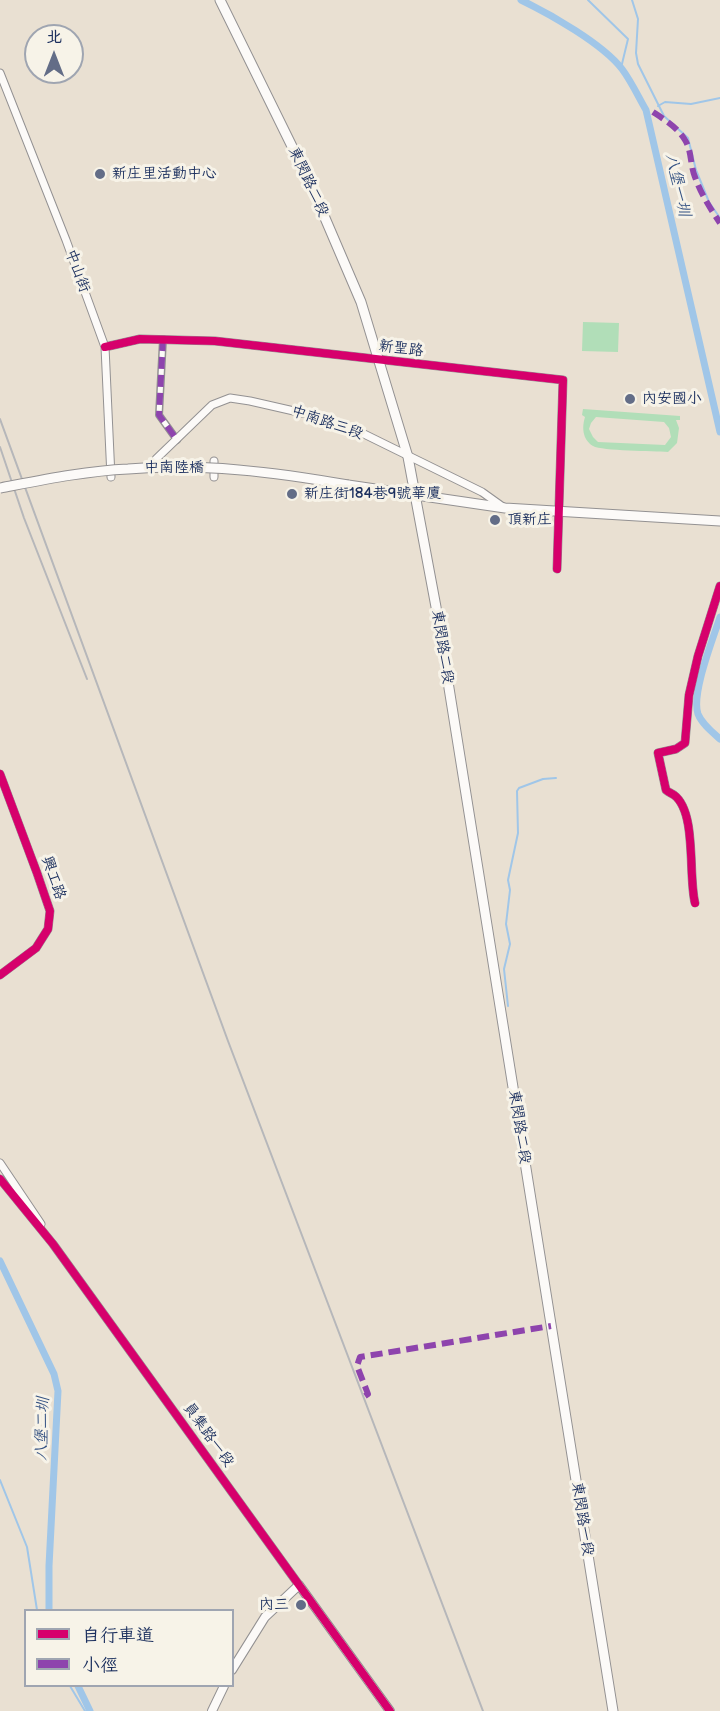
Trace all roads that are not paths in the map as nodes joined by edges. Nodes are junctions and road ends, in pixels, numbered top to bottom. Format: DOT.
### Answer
graph roads {
  1 [pos="220,0"];
  2 [pos="0,74"];
  3 [pos="162,339"];
  4 [pos="105,347"];
  5 [pos="378,359"];
  6 [pos="177,440"];
  7 [pos="408,457"];
  8 [pos="156,459"];
  9 [pos="213,461"];
  10 [pos="111,477"];
  11 [pos="214,477"];
  12 [pos="0,488"];
  13 [pos="416,496"];
  14 [pos="505,508"];
  15 [pos="558,511"];
  16 [pos="720,521"];
  17 [pos="556,569"];
  18 [pos="720,586"];
  19 [pos="0,774"];
  20 [pos="695,903"];
  21 [pos="0,975"];
  22 [pos="0,1163"];
  23 [pos="0,1179"];
  24 [pos="53,1244"];
  25 [pos="551,1326"];
  26 [pos="299,1585"];
  27 [pos="234,1667"];
  28 [pos="224,1687"];
  29 [pos="212,1711"];
  30 [pos="390,1711"];
  31 [pos="613,1711"];
  1 -- 5 [label="main road, 東閔路二段"];
  2 -- 4 [label="street, 中山街"];
  3 -- 4 [label="street, 新聖路"];
  3 -- 5 [label="street, 新聖路"];
  3 -- 6 [label="street"];
  4 -- 10 [label="street, 中山街"];
  5 -- 7 [label="main road, 東閔路二段"];
  5 -- 15 [label="street, 新聖路"];
  6 -- 7 [label="street, 中南路三段"];
  6 -- 8 [label="street, 中南路三段"];
  7 -- 13 [label="main road, 東閔路二段"];
  7 -- 14 [label="street, 中南路三段"];
  9 -- 11 [label="street"];
  12 -- 13 [label="main road, 中南陸橋, bridge"];
  13 -- 14 [label="main road"];
  13 -- 25 [label="main road, 東閔路二段"];
  14 -- 15 [label="main road"];
  15 -- 16 [label="main road"];
  15 -- 17 [label="street"];
  18 -- 20 [label="street"];
  19 -- 21 [label="street, 興工路"];
  22 -- 24 [label="street, 員集路一段"];
  23 -- 24 [label="street, 員集路一段"];
  24 -- 26 [label="street, 員集路一段"];
  25 -- 31 [label="main road, 東閔路一段"];
  26 -- 27 [label="street"];
  26 -- 30 [label="street, 員集路一段"];
  28 -- 29 [label="street"];
}
